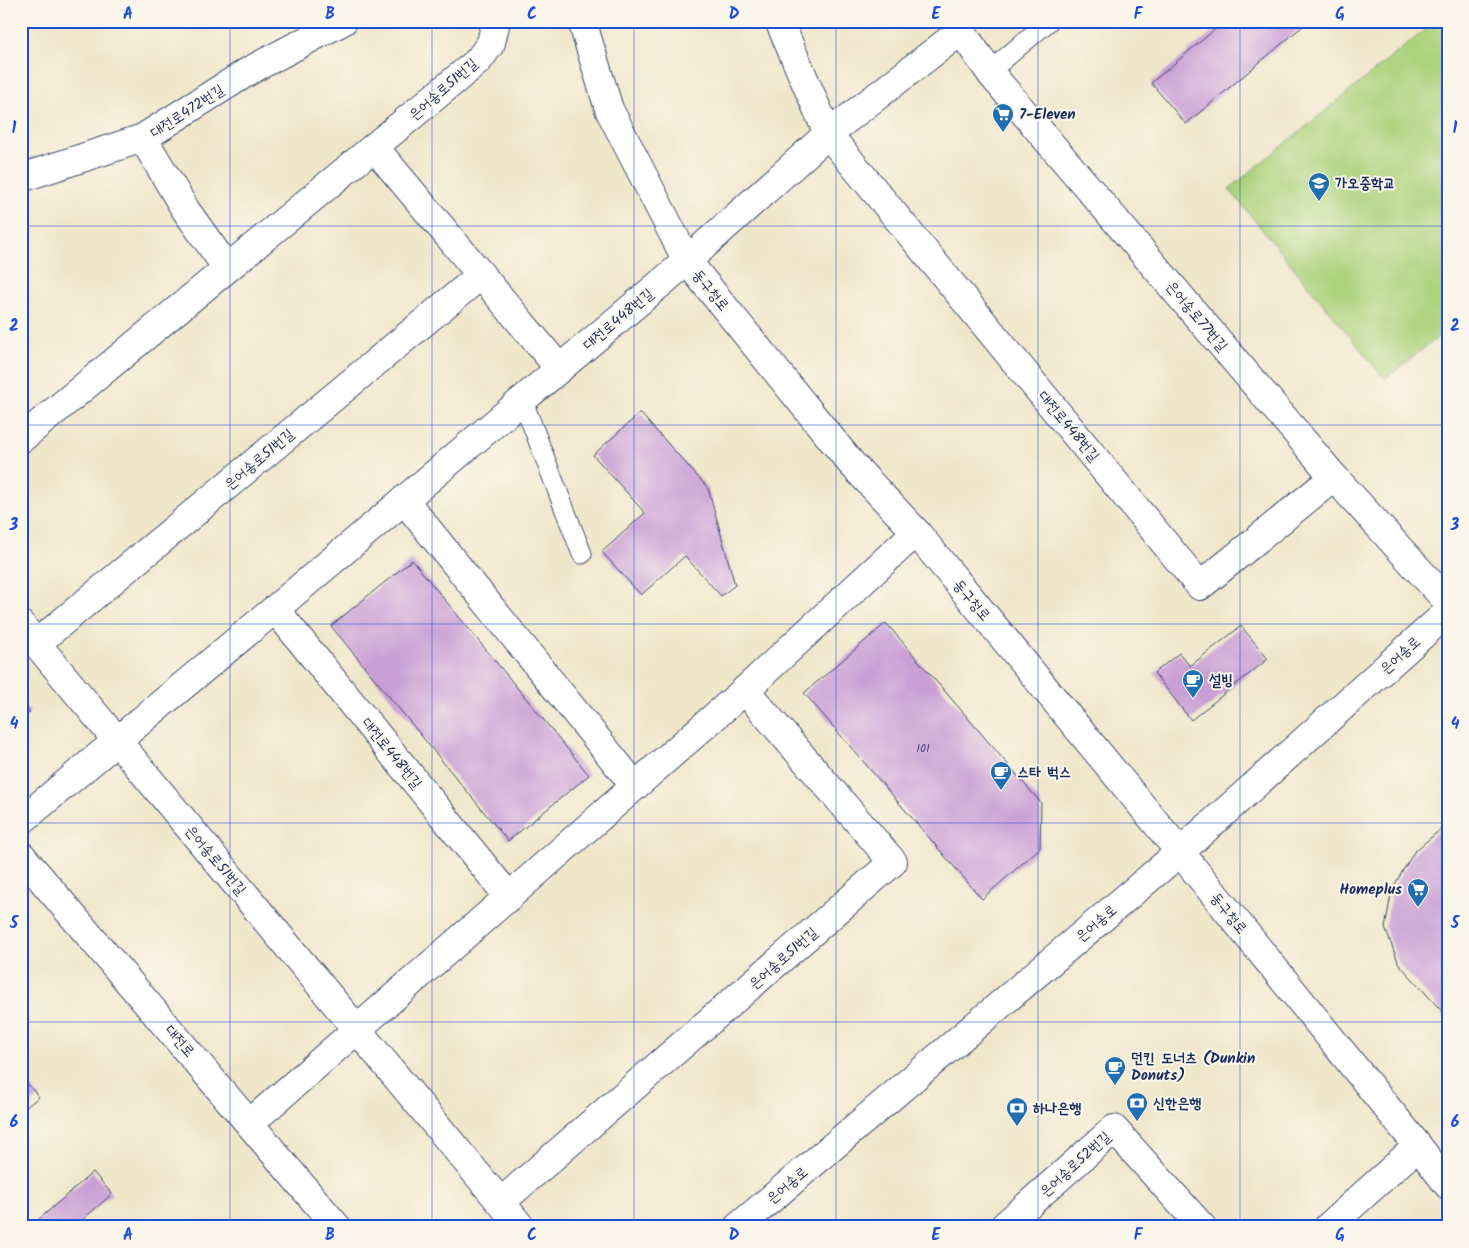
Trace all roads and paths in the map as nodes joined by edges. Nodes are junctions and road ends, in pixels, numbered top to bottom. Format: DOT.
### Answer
graph roads {
  1 [pos="343,21"];
  2 [pos="496,21"];
  3 [pos="582,21"];
  4 [pos="779,21"];
  5 [pos="1049,21"];
  6 [pos="959,26"];
  7 [pos="990,71"];
  8 [pos="828,134"];
  9 [pos="143,138"];
  10 [pos="374,147"];
  11 [pos="21,178"];
  12 [pos="687,261"];
  13 [pos="227,268"];
  14 [pos="481,275"];
  15 [pos="559,368"];
  16 [pos="522,399"];
  17 [pos="21,439"];
  18 [pos="1334,477"];
  19 [pos="404,500"];
  20 [pos="916,532"];
  21 [pos="582,554"];
  22 [pos="1448,602"];
  23 [pos="275,609"];
  24 [pos="1448,612"];
  25 [pos="29,634"];
  26 [pos="745,690"];
  27 [pos="117,741"];
  28 [pos="635,786"];
  29 [pos="21,821"];
  30 [pos="1180,852"];
  31 [pos="21,856"];
  32 [pos="509,897"];
  33 [pos="357,1029"];
  34 [pos="250,1123"];
  35 [pos="1418,1146"];
  36 [pos="1448,1184"];
  37 [pos="501,1202"];
  38 [pos="338,1227"];
  39 [pos="521,1227"];
  40 [pos="738,1227"];
  41 [pos="1004,1227"];
  42 [pos="1202,1227"];
  43 [pos="1328,1227"];
  1 -- 9 [label="street, 대전로472번길"];
  2 -- 10 [label="street, 은어송로51번길"];
  3 -- 12 [label="street, 동구청로"];
  4 -- 8 [label="street, 대전로448번길"];
  5 -- 7 [label="lane"];
  6 -- 7 [label="street, 은어송로77번길"];
  6 -- 8 [label="street, 대전로448번길"];
  7 -- 18 [label="street, 은어송로77번길"];
  8 -- 12 [label="street, 대전로448번길"];
  8 -- 18 [label="street, 대전로448번길"];
  9 -- 11 [label="street, 대전로472번길"];
  9 -- 13 [label="street"];
  10 -- 13 [label="street, 은어송로51번길"];
  10 -- 14 [label="street"];
  12 -- 15 [label="street, 대전로448번길"];
  12 -- 20 [label="street, 동구청로"];
  13 -- 17 [label="street, 은어송로51번길"];
  14 -- 15 [label="street"];
  14 -- 25 [label="street, 은어송로51번길"];
  15 -- 16 [label="street, 대전로448번길"];
  16 -- 19 [label="street, 대전로448번길"];
  16 -- 21 [label="lane"];
  18 -- 22 [label="street, 은어송로77번길"];
  19 -- 23 [label="street, 대전로448번길"];
  19 -- 28 [label="street"];
  20 -- 26 [label="street"];
  20 -- 30 [label="street, 동구청로"];
  23 -- 27 [label="street, 대전로448번길"];
  23 -- 32 [label="street, 대전로448번길"];
  24 -- 30 [label="street, 은어송로"];
  25 -- 27 [label="street, 은어송로51번길"];
  26 -- 28 [label="street"];
  26 -- 37 [label="street, 은어송로51번길"];
  27 -- 29 [label="street, 대전로448번길"];
  27 -- 33 [label="street, 은어송로51번길"];
  28 -- 32 [label="street"];
  30 -- 35 [label="street, 동구청로"];
  30 -- 40 [label="street, 은어송로"];
  31 -- 34 [label="street, 대전로"];
  32 -- 33 [label="street"];
  33 -- 34 [label="street"];
  33 -- 37 [label="street, 은어송로51번길"];
  34 -- 38 [label="street, 대전로"];
  35 -- 36 [label="street, 동구청로"];
  35 -- 43 [label="street"];
  37 -- 39 [label="street, 은어송로51번길"];
  41 -- 42 [label="street, 은어송로52번길"];
}
